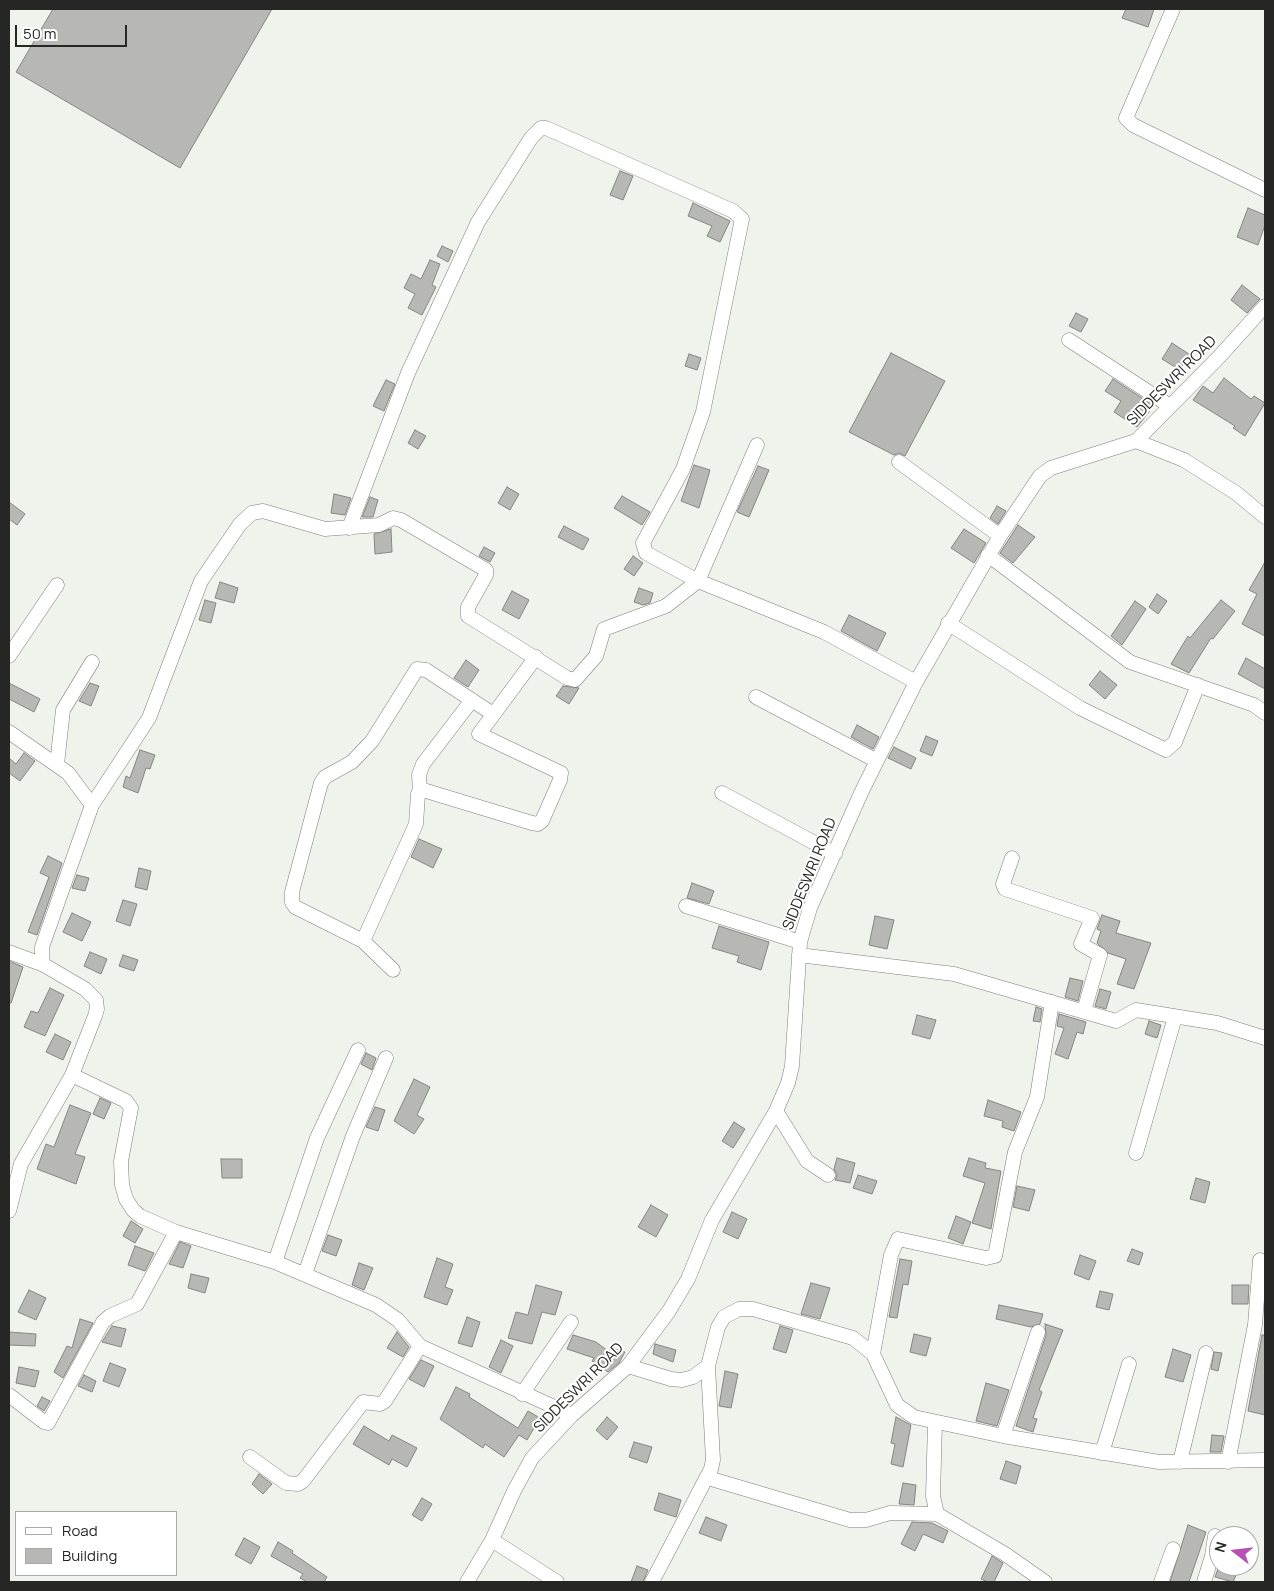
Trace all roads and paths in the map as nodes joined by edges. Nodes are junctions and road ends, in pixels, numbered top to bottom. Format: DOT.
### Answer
graph roads {
  1 [pos="1173,9"];
  2 [pos="1265,190"];
  3 [pos="1265,306"];
  4 [pos="1069,340"];
  5 [pos="1170,406"];
  6 [pos="1136,440"];
  7 [pos="757,445"];
  8 [pos="899,462"];
  9 [pos="1265,517"];
  10 [pos="349,528"];
  11 [pos="1000,536"];
  12 [pos="988,555"];
  13 [pos="698,581"];
  14 [pos="57,585"];
  15 [pos="948,623"];
  16 [pos="9,656"];
  17 [pos="536,657"];
  18 [pos="92,662"];
  19 [pos="916,682"];
  20 [pos="1198,685"];
  21 [pos="756,697"];
  22 [pos="472,700"];
  23 [pos="1265,713"];
  24 [pos="493,714"];
  25 [pos="9,732"];
  26 [pos="877,760"];
  27 [pos="57,764"];
  28 [pos="420,791"];
  29 [pos="722,793"];
  30 [pos="92,805"];
  31 [pos="835,854"];
  32 [pos="1012,858"];
  33 [pos="686,906"];
  34 [pos="363,941"];
  35 [pos="800,948"];
  36 [pos="9,952"];
  37 [pos="44,965"];
  38 [pos="393,970"];
  39 [pos="1052,1002"];
  40 [pos="1084,1011"];
  41 [pos="1175,1017"];
  42 [pos="1265,1038"];
  43 [pos="358,1050"];
  44 [pos="386,1058"];
  45 [pos="72,1076"];
  46 [pos="776,1112"];
  47 [pos="1136,1153"];
  48 [pos="15,1162"];
  49 [pos="828,1174"];
  50 [pos="9,1210"];
  51 [pos="176,1232"];
  52 [pos="1260,1260"];
  53 [pos="275,1262"];
  54 [pos="305,1274"];
  55 [pos="571,1322"];
  56 [pos="1038,1332"];
  57 [pos="420,1346"];
  58 [pos="1206,1353"];
  59 [pos="873,1354"];
  60 [pos="1129,1364"];
  61 [pos="628,1366"];
  62 [pos="708,1366"];
  63 [pos="522,1394"];
  64 [pos="9,1395"];
  65 [pos="572,1416"];
  66 [pos="935,1423"];
  67 [pos="1002,1436"];
  68 [pos="1102,1453"];
  69 [pos="250,1457"];
  70 [pos="1265,1460"];
  71 [pos="1180,1462"];
  72 [pos="1228,1462"];
  73 [pos="708,1478"];
  74 [pos="937,1514"];
  75 [pos="492,1540"];
  76 [pos="1173,1549"];
  77 [pos="1209,1566"];
  78 [pos="467,1582"];
  79 [pos="557,1582"];
  80 [pos="652,1582"];
  81 [pos="1045,1582"];
  82 [pos="1161,1582"];
  83 [pos="1204,1582"];
  1 -- 2 [label="street"];
  3 -- 5 [label="street, SIDDESWRI ROAD"];
  4 -- 5 [label="street"];
  5 -- 6 [label="street, SIDDESWRI ROAD"];
  6 -- 9 [label="street"];
  6 -- 11 [label="street, SIDDESWRI ROAD"];
  7 -- 13 [label="street"];
  8 -- 11 [label="street"];
  10 -- 13 [label="street"];
  10 -- 17 [label="street"];
  10 -- 30 [label="street"];
  11 -- 12 [label="street, SIDDESWRI ROAD"];
  12 -- 15 [label="street, SIDDESWRI ROAD"];
  12 -- 20 [label="street"];
  13 -- 17 [label="street"];
  13 -- 19 [label="street"];
  14 -- 16 [label="street"];
  15 -- 19 [label="street, SIDDESWRI ROAD"];
  15 -- 20 [label="street"];
  17 -- 24 [label="street"];
  18 -- 27 [label="street"];
  19 -- 26 [label="street, SIDDESWRI ROAD"];
  20 -- 23 [label="street"];
  21 -- 26 [label="street"];
  22 -- 24 [label="street"];
  22 -- 28 [label="street"];
  22 -- 34 [label="street"];
  24 -- 28 [label="street"];
  25 -- 27 [label="street"];
  26 -- 31 [label="street, SIDDESWRI ROAD"];
  27 -- 30 [label="street"];
  28 -- 34 [label="street"];
  29 -- 31 [label="street"];
  30 -- 37 [label="street"];
  31 -- 35 [label="street, SIDDESWRI ROAD"];
  32 -- 40 [label="street"];
  33 -- 35 [label="street"];
  34 -- 38 [label="street"];
  35 -- 39 [label="street"];
  35 -- 46 [label="street, SIDDESWRI ROAD"];
  36 -- 37 [label="street"];
  37 -- 45 [label="street"];
  39 -- 40 [label="street"];
  39 -- 59 [label="street"];
  40 -- 41 [label="street"];
  41 -- 42 [label="street"];
  41 -- 47 [label="street"];
  43 -- 53 [label="street"];
  44 -- 54 [label="street"];
  45 -- 48 [label="street"];
  45 -- 51 [label="street"];
  46 -- 49 [label="street"];
  46 -- 61 [label="street, SIDDESWRI ROAD"];
  48 -- 50 [label="street"];
  51 -- 53 [label="street"];
  51 -- 64 [label="street"];
  52 -- 72 [label="street"];
  53 -- 54 [label="street"];
  54 -- 57 [label="street"];
  55 -- 63 [label="street"];
  56 -- 67 [label="street"];
  57 -- 63 [label="street"];
  57 -- 69 [label="street"];
  58 -- 71 [label="street"];
  59 -- 62 [label="street"];
  59 -- 66 [label="street"];
  60 -- 68 [label="street"];
  61 -- 62 [label="street"];
  61 -- 65 [label="street, SIDDESWRI ROAD"];
  62 -- 73 [label="street"];
  63 -- 65 [label="street"];
  65 -- 75 [label="street, SIDDESWRI ROAD"];
  66 -- 67 [label="street"];
  66 -- 74 [label="street"];
  67 -- 68 [label="street"];
  68 -- 71 [label="street"];
  70 -- 72 [label="street"];
  71 -- 72 [label="street"];
  73 -- 74 [label="street"];
  73 -- 80 [label="street"];
  74 -- 81 [label="street"];
  75 -- 78 [label="street, SIDDESWRI ROAD"];
  75 -- 79 [label="street"];
  76 -- 82 [label="street"];
  77 -- 83 [label="street"];
}
